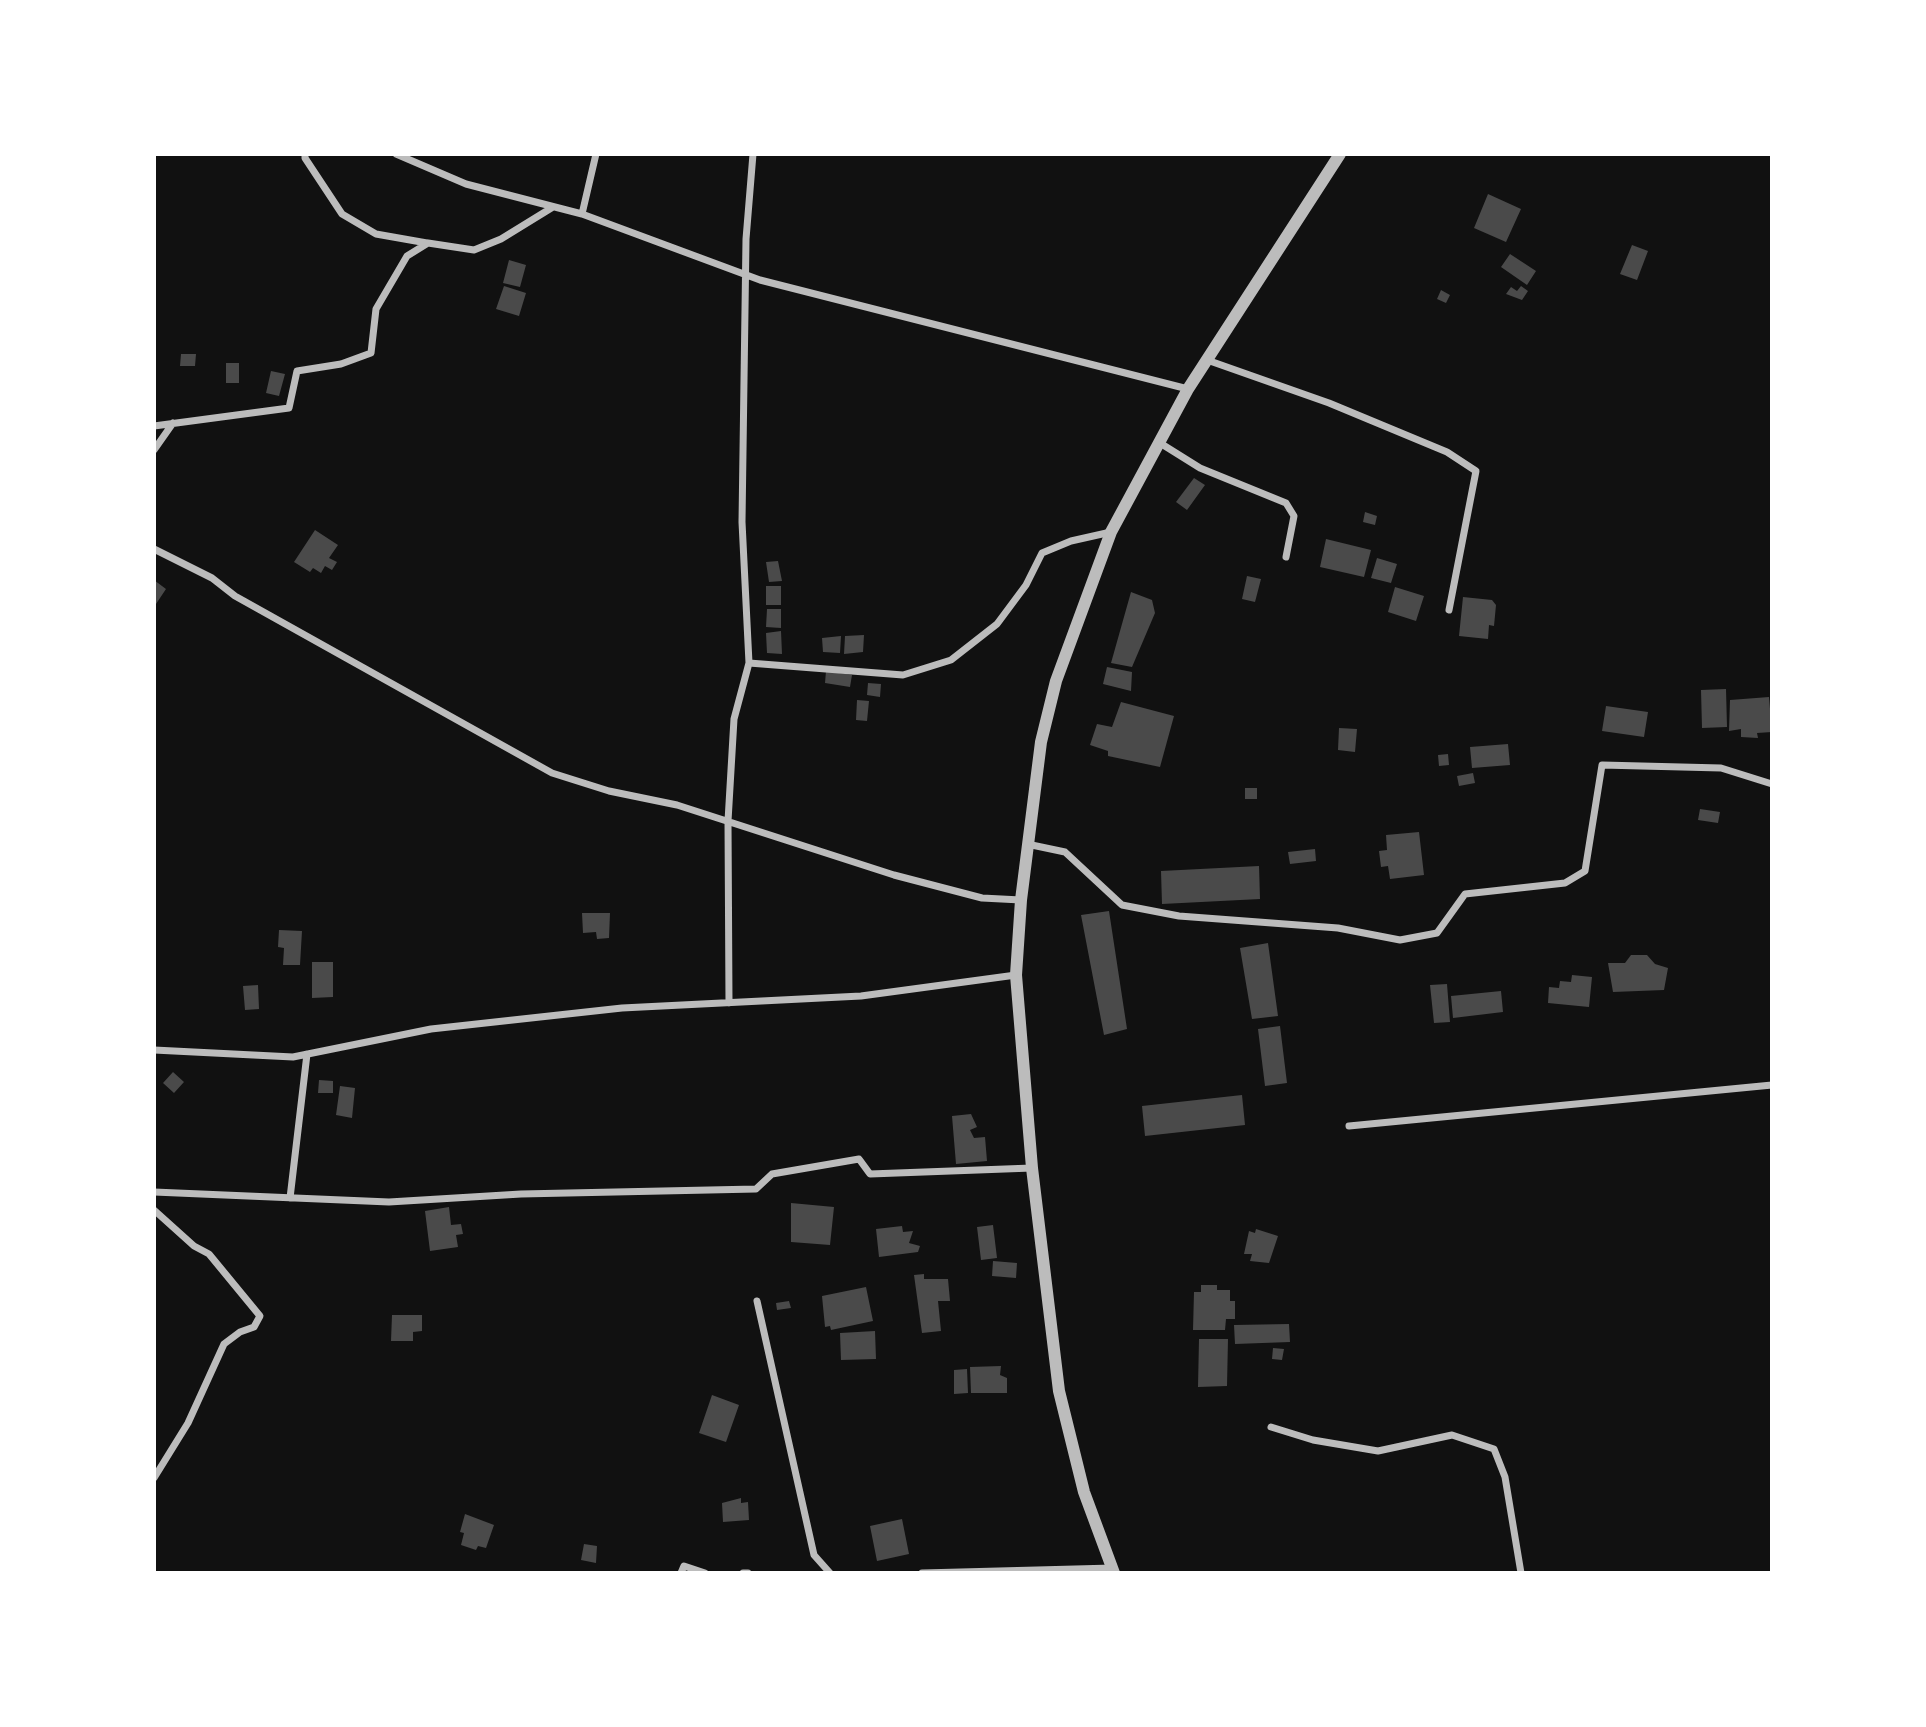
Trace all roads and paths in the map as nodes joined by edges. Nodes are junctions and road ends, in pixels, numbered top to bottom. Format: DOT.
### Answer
graph roads {
  1 [pos="305,154"];
  2 [pos="396,154"];
  3 [pos="596,154"];
  4 [pos="752,154"];
  5 [pos="1340,154"];
  6 [pos="553,207"];
  7 [pos="582,214"];
  8 [pos="428,243"];
  9 [pos="745,275"];
  10 [pos="1207,360"];
  11 [pos="1188,389"];
  12 [pos="173,423"];
  13 [pos="154,426"];
  14 [pos="1160,443"];
  15 [pos="154,450"];
  16 [pos="1111,532"];
  17 [pos="154,550"];
  18 [pos="1286,557"];
  19 [pos="1450,610"];
  20 [pos="749,663"];
  21 [pos="1772,784"];
  22 [pos="728,821"];
  23 [pos="1027,844"];
  24 [pos="1021,900"];
  25 [pos="1016,975"];
  26 [pos="729,1003"];
  27 [pos="154,1050"];
  28 [pos="307,1054"];
  29 [pos="1772,1085"];
  30 [pos="1349,1126"];
  31 [pos="1032,1168"];
  32 [pos="154,1192"];
  33 [pos="290,1198"];
  34 [pos="154,1210"];
  35 [pos="757,1301"];
  36 [pos="1271,1427"];
  37 [pos="154,1478"];
  38 [pos="1113,1571"];
  39 [pos="681,1573"];
  40 [pos="705,1573"];
  41 [pos="830,1573"];
  42 [pos="922,1573"];
  43 [pos="1521,1573"];
  1 -- 8 [label="street"];
  2 -- 6 [label="street"];
  3 -- 7 [label="street"];
  4 -- 9 [label="street"];
  5 -- 10 [label="street"];
  6 -- 7 [label="street"];
  6 -- 8 [label="street"];
  7 -- 9 [label="street"];
  8 -- 12 [label="street"];
  9 -- 11 [label="street"];
  9 -- 20 [label="street"];
  10 -- 11 [label="street"];
  10 -- 19 [label="street"];
  11 -- 14 [label="street"];
  12 -- 13 [label="street"];
  12 -- 15 [label="street"];
  14 -- 16 [label="street"];
  14 -- 18 [label="street"];
  16 -- 20 [label="street"];
  16 -- 23 [label="street"];
  17 -- 22 [label="street"];
  20 -- 22 [label="street"];
  21 -- 23 [label="street"];
  22 -- 24 [label="street"];
  22 -- 26 [label="street"];
  23 -- 24 [label="street"];
  24 -- 25 [label="street"];
  25 -- 26 [label="street"];
  25 -- 31 [label="street"];
  26 -- 28 [label="street"];
  27 -- 28 [label="street"];
  28 -- 33 [label="street"];
  29 -- 30 [label="street"];
  31 -- 33 [label="street"];
  31 -- 38 [label="street"];
  32 -- 33 [label="street"];
  34 -- 37 [label="street"];
  35 -- 41 [label="street"];
  36 -- 43 [label="street"];
  38 -- 42 [label="street"];
  39 -- 40 [label="street"];
}
